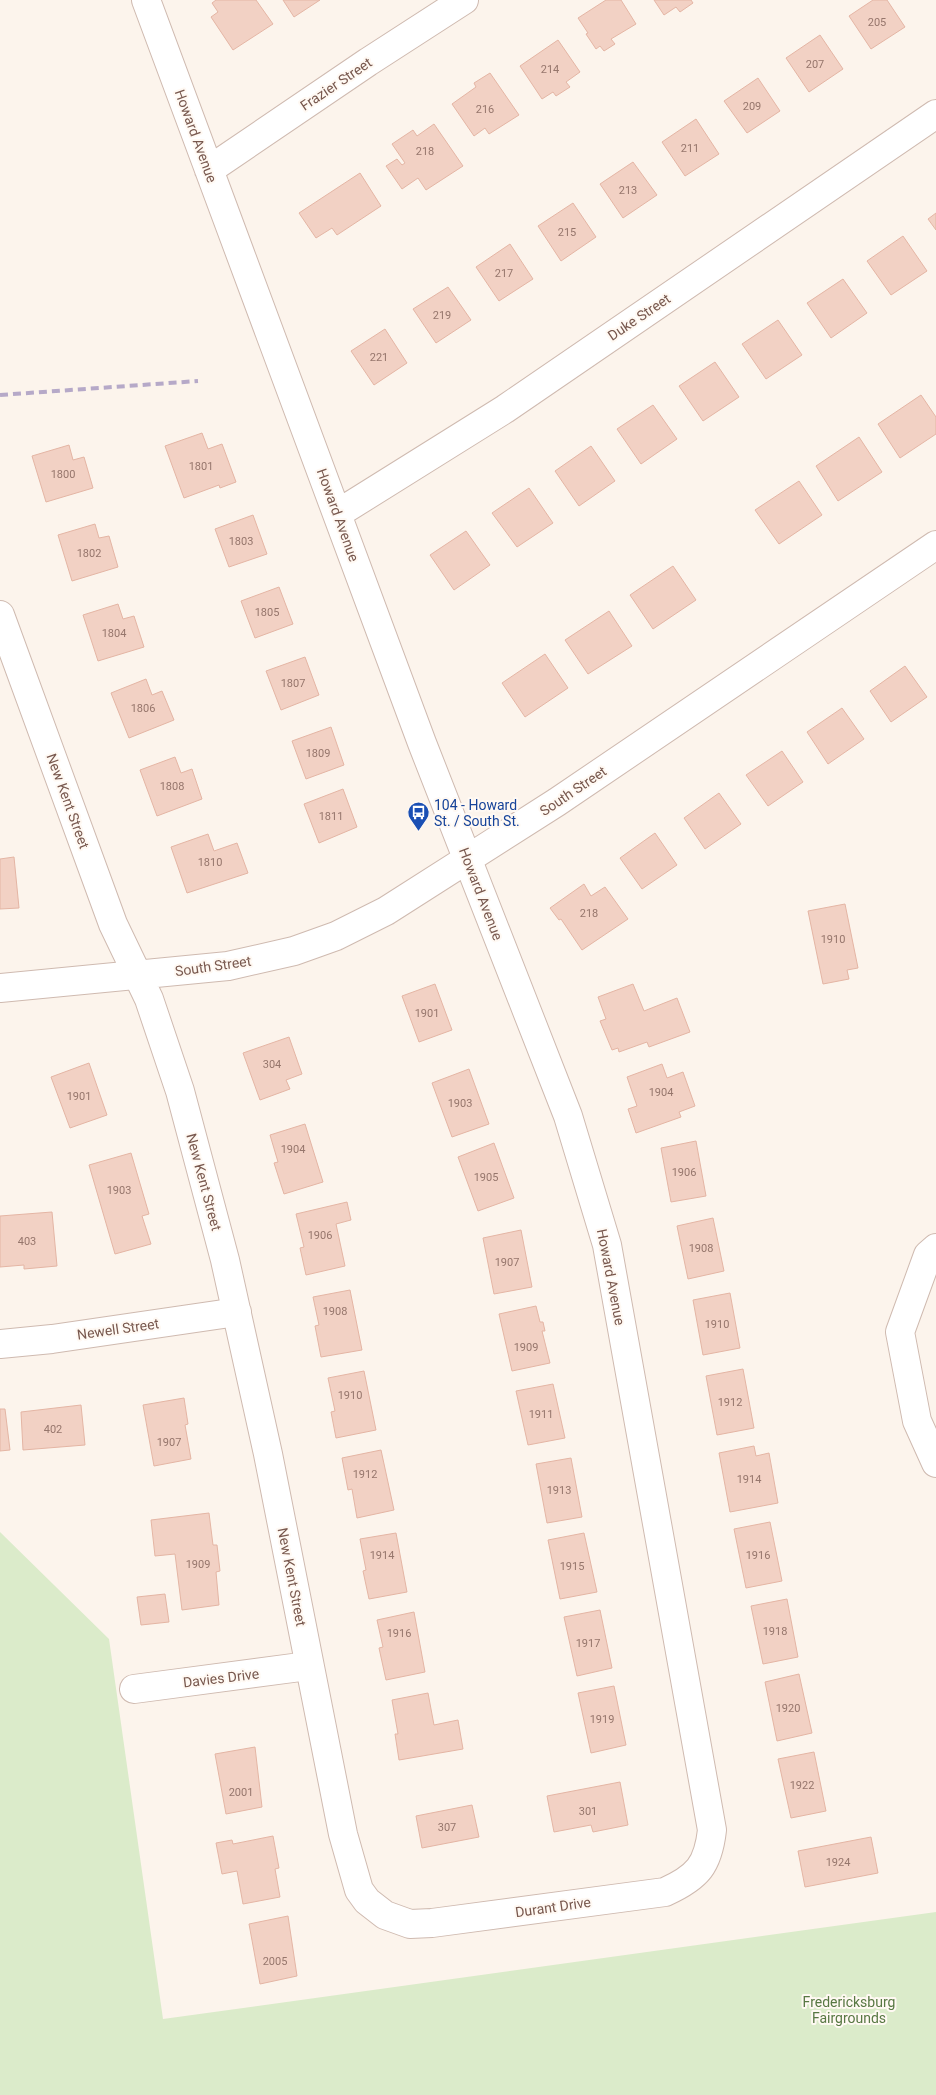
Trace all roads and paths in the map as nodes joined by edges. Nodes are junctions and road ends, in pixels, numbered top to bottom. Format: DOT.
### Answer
graph roads {
  1 [pos="146,0"];
  2 [pos="464,0"];
  3 [pos="936,114"];
  4 [pos="209,170"];
  5 [pos="337,514"];
  6 [pos="936,545"];
  7 [pos="0,615"];
  8 [pos="468,859"];
  9 [pos="139,975"];
  10 [pos="0,988"];
  11 [pos="936,1248"];
  12 [pos="236,1312"];
  13 [pos="0,1344"];
  14 [pos="936,1463"];
  15 [pos="308,1666"];
  16 [pos="134,1689"];
  17 [pos="689,1700"];
  18 [pos="330,1772"];
  1 -- 4 [label="street, Howard Avenue"];
  2 -- 4 [label="street, Frazier Street"];
  3 -- 5 [label="street, Duke Street"];
  4 -- 5 [label="street, Howard Avenue"];
  5 -- 8 [label="street, Howard Avenue"];
  6 -- 8 [label="street, South Street"];
  7 -- 9 [label="street, New Kent Street"];
  8 -- 9 [label="street, South Street"];
  8 -- 17 [label="street, Howard Avenue"];
  9 -- 10 [label="street, South Street"];
  9 -- 12 [label="street, New Kent Street"];
  11 -- 14 [label="street"];
  12 -- 13 [label="street, Newell Street"];
  12 -- 15 [label="street, New Kent Street"];
  15 -- 16 [label="street, Davies Drive"];
  15 -- 18 [label="street, New Kent Street"];
  17 -- 18 [label="street, Durant Drive"];
}
